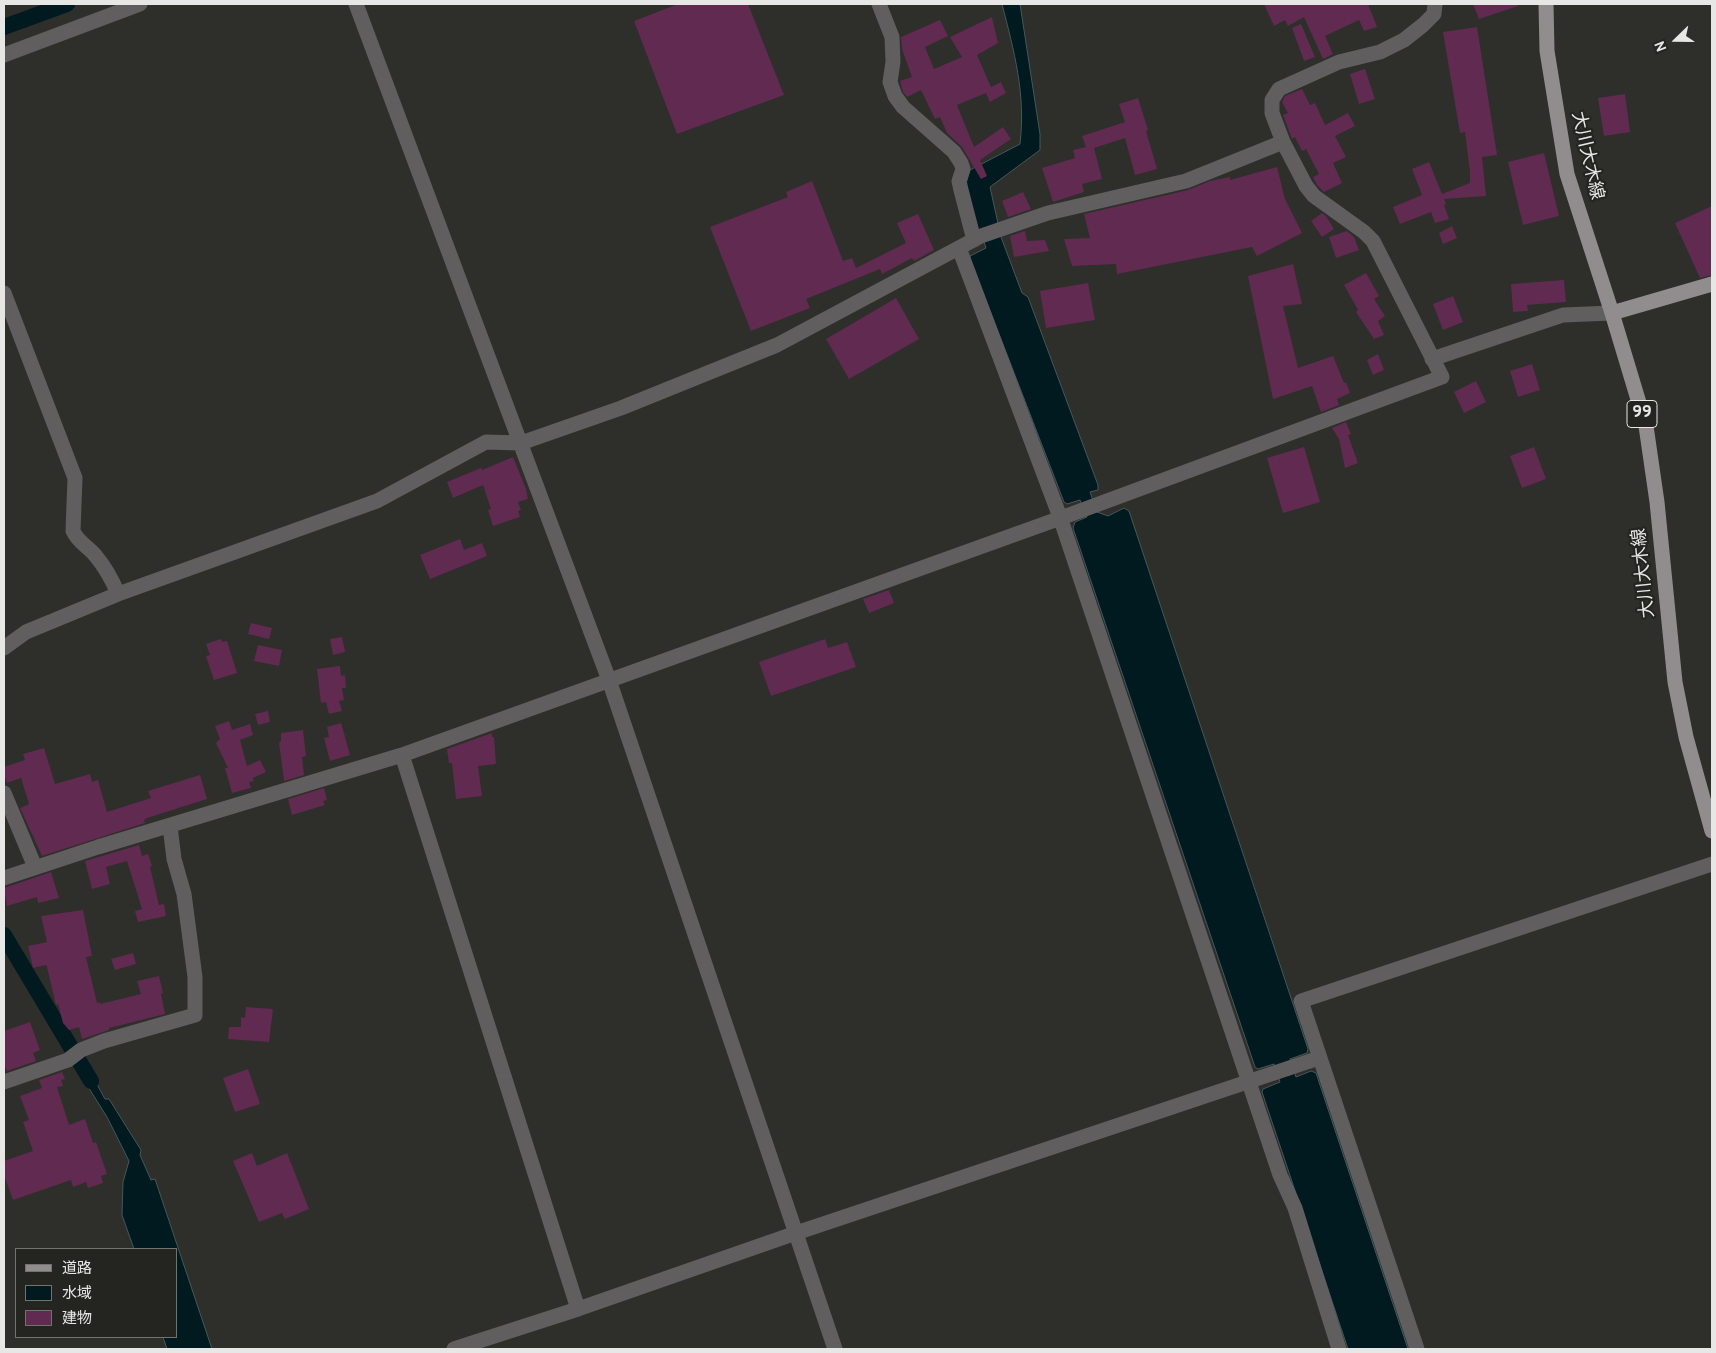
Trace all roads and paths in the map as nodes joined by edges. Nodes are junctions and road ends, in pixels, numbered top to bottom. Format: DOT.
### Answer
graph roads {
  1 [pos="140,4"];
  2 [pos="356,4"];
  3 [pos="879,4"];
  4 [pos="1435,4"];
  5 [pos="1546,4"];
  6 [pos="4,55"];
  7 [pos="1283,142"];
  8 [pos="974,240"];
  9 [pos="959,248"];
  10 [pos="1712,284"];
  11 [pos="4,293"];
  12 [pos="1612,313"];
  13 [pos="1432,359"];
  14 [pos="521,443"];
  15 [pos="1065,516"];
  16 [pos="118,594"];
  17 [pos="4,648"];
  18 [pos="609,680"];
  19 [pos="402,755"];
  20 [pos="4,793"];
  21 [pos="170,826"];
  22 [pos="1712,831"];
  23 [pos="1712,864"];
  24 [pos="35,867"];
  25 [pos="4,878"];
  26 [pos="1319,1058"];
  27 [pos="1253,1080"];
  28 [pos="4,1082"];
  29 [pos="796,1233"];
  30 [pos="578,1309"];
  31 [pos="454,1349"];
  32 [pos="835,1349"];
  33 [pos="1340,1349"];
  34 [pos="1417,1349"];
  1 -- 6 [label="street"];
  2 -- 14 [label="street"];
  3 -- 8 [label="street"];
  4 -- 7 [label="street"];
  5 -- 12 [label="main road, 大川大木線 / 99"];
  7 -- 8 [label="street"];
  7 -- 13 [label="street"];
  8 -- 9 [label="street"];
  9 -- 14 [label="street"];
  9 -- 15 [label="street"];
  10 -- 12 [label="main road"];
  11 -- 16 [label="street"];
  12 -- 13 [label="street"];
  12 -- 22 [label="main road, 大川大木線 / 99"];
  13 -- 15 [label="street"];
  14 -- 16 [label="street"];
  14 -- 18 [label="street"];
  15 -- 18 [label="street"];
  15 -- 27 [label="street"];
  16 -- 17 [label="street"];
  18 -- 19 [label="street"];
  18 -- 29 [label="street"];
  19 -- 21 [label="street"];
  19 -- 30 [label="street"];
  20 -- 24 [label="street"];
  21 -- 24 [label="street"];
  21 -- 28 [label="street"];
  23 -- 26 [label="street"];
  24 -- 25 [label="street"];
  26 -- 27 [label="street"];
  26 -- 34 [label="street"];
  27 -- 29 [label="street"];
  27 -- 33 [label="street"];
  29 -- 30 [label="street"];
  29 -- 32 [label="street"];
  30 -- 31 [label="street"];
}
